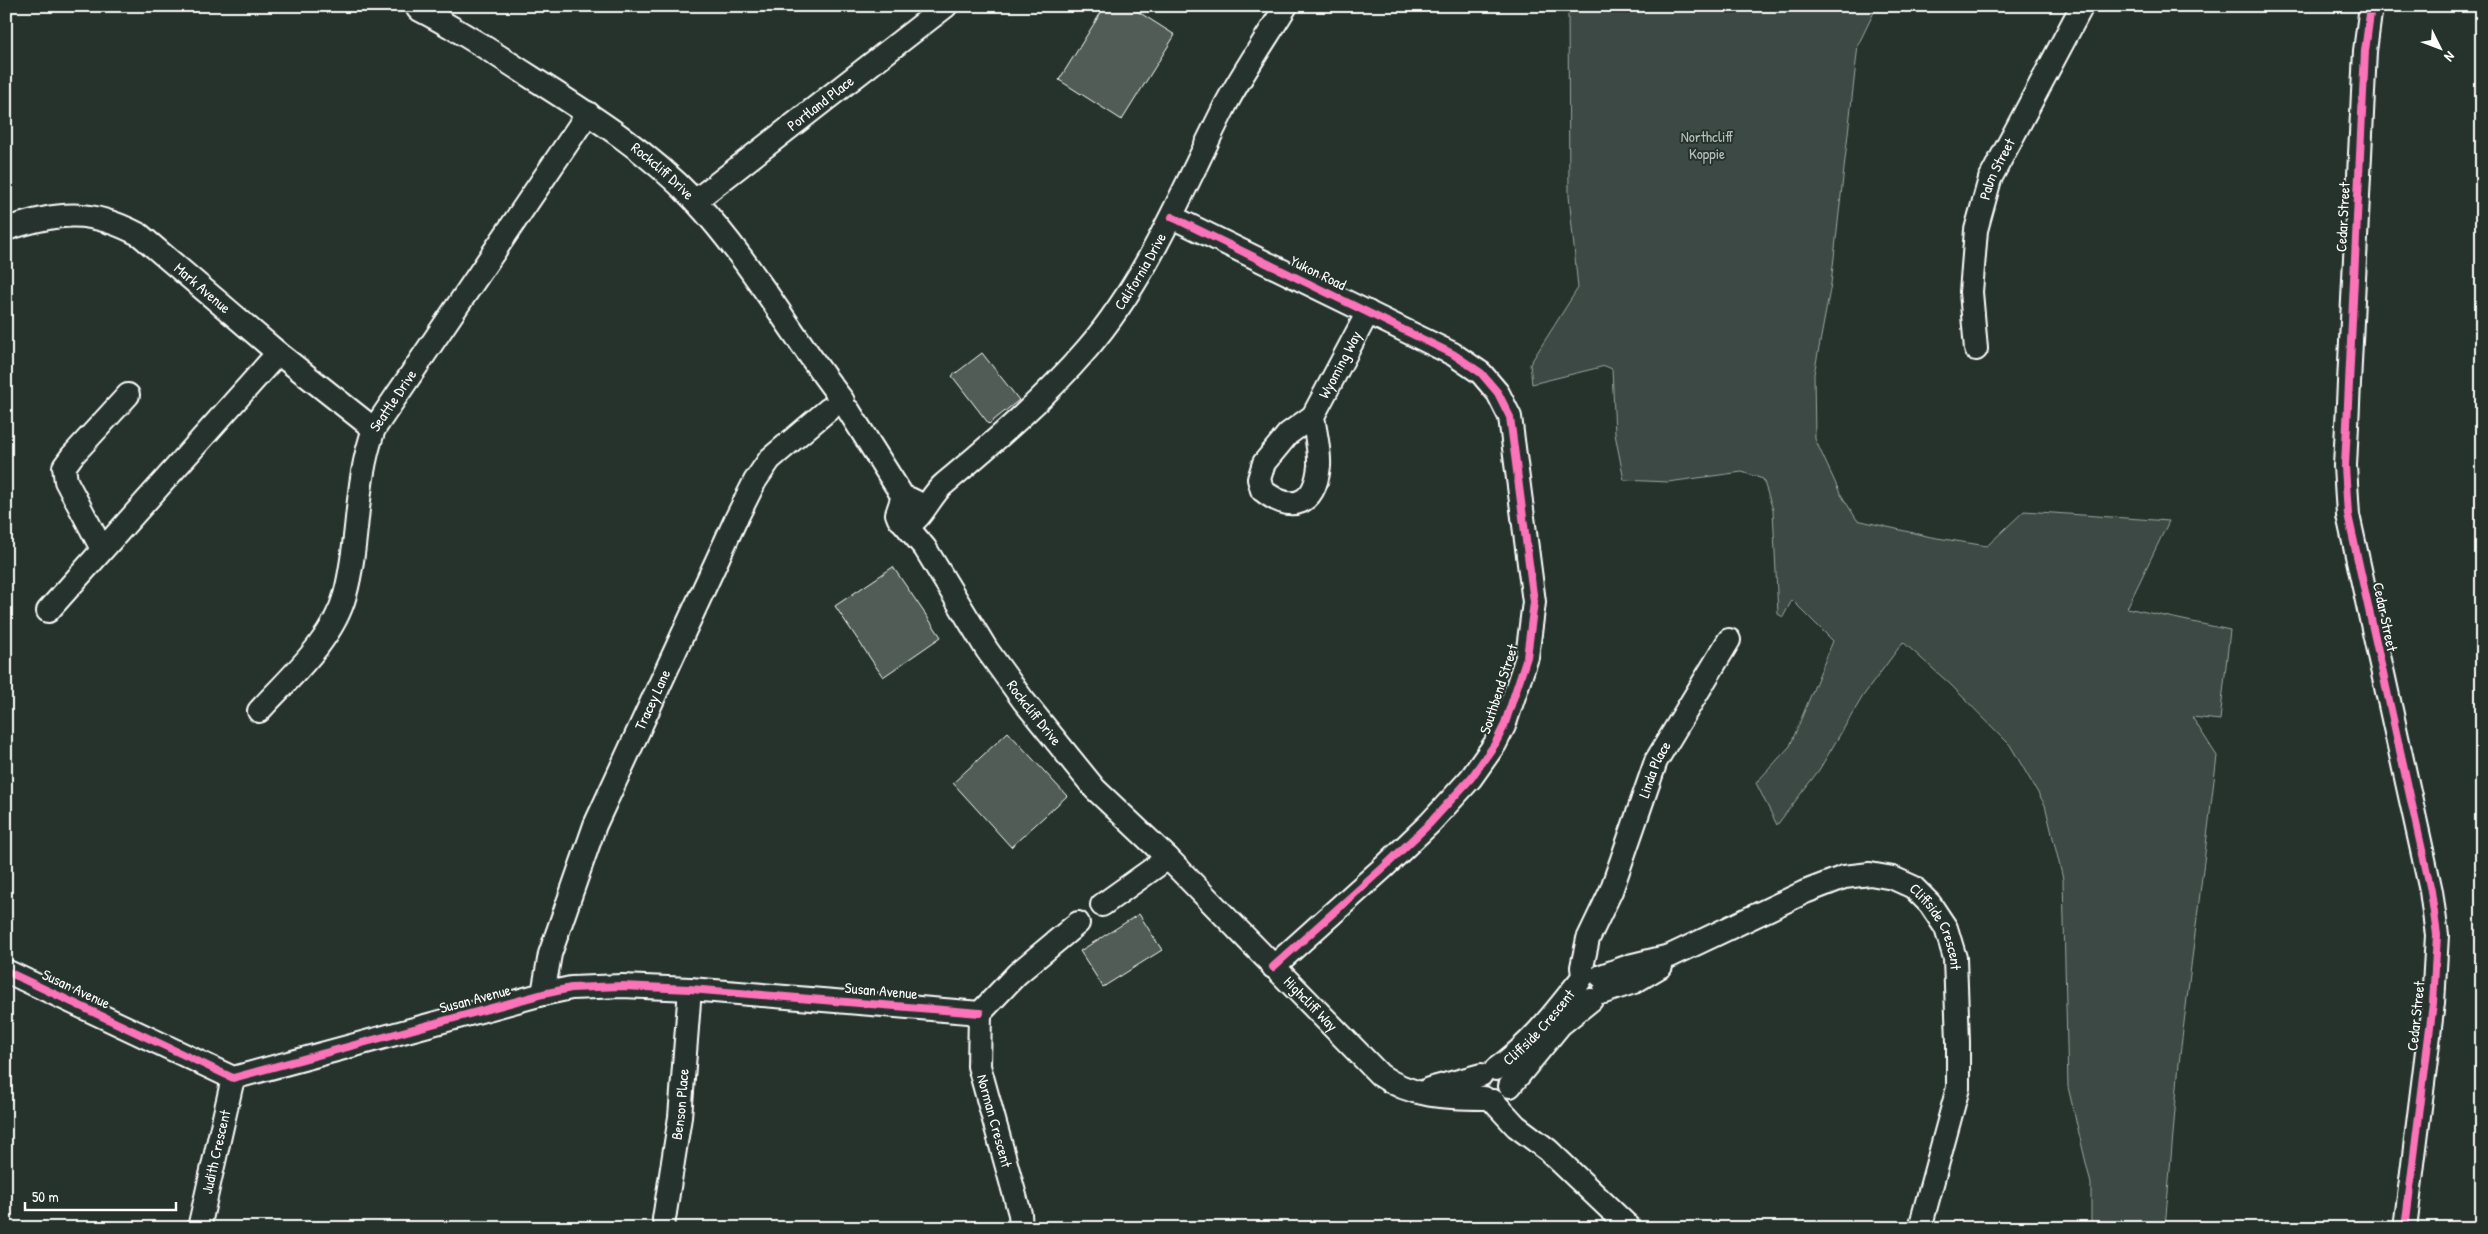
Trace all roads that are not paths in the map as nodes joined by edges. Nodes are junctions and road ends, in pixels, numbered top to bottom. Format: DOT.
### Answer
graph roads {
  1 [pos="946,6"];
  2 [pos="1286,6"];
  3 [pos="2082,6"];
  4 [pos="2371,6"];
  5 [pos="423,7"];
  6 [pos="588,113"];
  7 [pos="695,201"];
  8 [pos="1172,217"];
  9 [pos="6,229"];
  10 [pos="1368,312"];
  11 [pos="1976,349"];
  12 [pos="278,353"];
  13 [pos="1453,354"];
  14 [pos="128,395"];
  15 [pos="838,411"];
  16 [pos="1313,416"];
  17 [pos="374,429"];
  18 [pos="909,510"];
  19 [pos="102,549"];
  20 [pos="48,611"];
  21 [pos="1729,640"];
  22 [pos="259,711"];
  23 [pos="1168,858"];
  24 [pos="1102,905"];
  25 [pos="1078,923"];
  26 [pos="1273,968"];
  27 [pos="6,971"];
  28 [pos="1592,983"];
  29 [pos="690,990"];
  30 [pos="543,994"];
  31 [pos="980,1013"];
  32 [pos="1488,1072"];
  33 [pos="233,1078"];
  34 [pos="1419,1093"];
  35 [pos="1498,1095"];
  36 [pos="664,1218"];
  37 [pos="199,1228"];
  38 [pos="1021,1228"];
  39 [pos="1630,1228"];
  40 [pos="1920,1228"];
  41 [pos="2405,1228"];
  1 -- 7 [label="street, Portland Place"];
  2 -- 8 [label="street, California Drive"];
  3 -- 11 [label="street, Palm Street"];
  4 -- 41 [label="street, Cedar Street"];
  5 -- 6 [label="street, Rockcliff Drive"];
  6 -- 7 [label="street, Rockcliff Drive"];
  6 -- 17 [label="street, Seattle Drive"];
  7 -- 15 [label="street, Rockcliff Drive"];
  8 -- 10 [label="street, Yukon Road"];
  8 -- 18 [label="street, California Drive"];
  9 -- 12 [label="street, Mark Avenue"];
  10 -- 13 [label="street, Yukon Road"];
  10 -- 16 [label="street, Wyoming Way"];
  12 -- 17 [label="street, Mark Avenue"];
  12 -- 19 [label="street"];
  13 -- 26 [label="street, Southbend Street"];
  14 -- 19 [label="street"];
  15 -- 18 [label="street, Rockcliff Drive"];
  15 -- 30 [label="street, Tracey Lane"];
  17 -- 22 [label="street, Seattle Drive"];
  18 -- 23 [label="street, Rockcliff Drive"];
  19 -- 20 [label="street"];
  21 -- 28 [label="street, Linda Place"];
  23 -- 24 [label="street"];
  23 -- 26 [label="street, Highcliff Way"];
  25 -- 31 [label="street"];
  26 -- 34 [label="street, Highcliff Way"];
  27 -- 33 [label="street, Susan Avenue"];
  28 -- 32 [label="street, Cliffside Crescent"];
  28 -- 35 [label="street, Cliffside Crescent"];
  28 -- 40 [label="street, Cliffside Crescent"];
  29 -- 30 [label="street, Susan Avenue"];
  29 -- 31 [label="street, Susan Avenue"];
  29 -- 36 [label="street, Benson Place"];
  30 -- 33 [label="street, Susan Avenue"];
  31 -- 38 [label="street, Norman Crescent"];
  32 -- 34 [label="street"];
  32 -- 35 [label="street"];
  33 -- 37 [label="street, Judith Crescent"];
  34 -- 35 [label="street, Highcliff Way"];
  35 -- 39 [label="street"];
}
